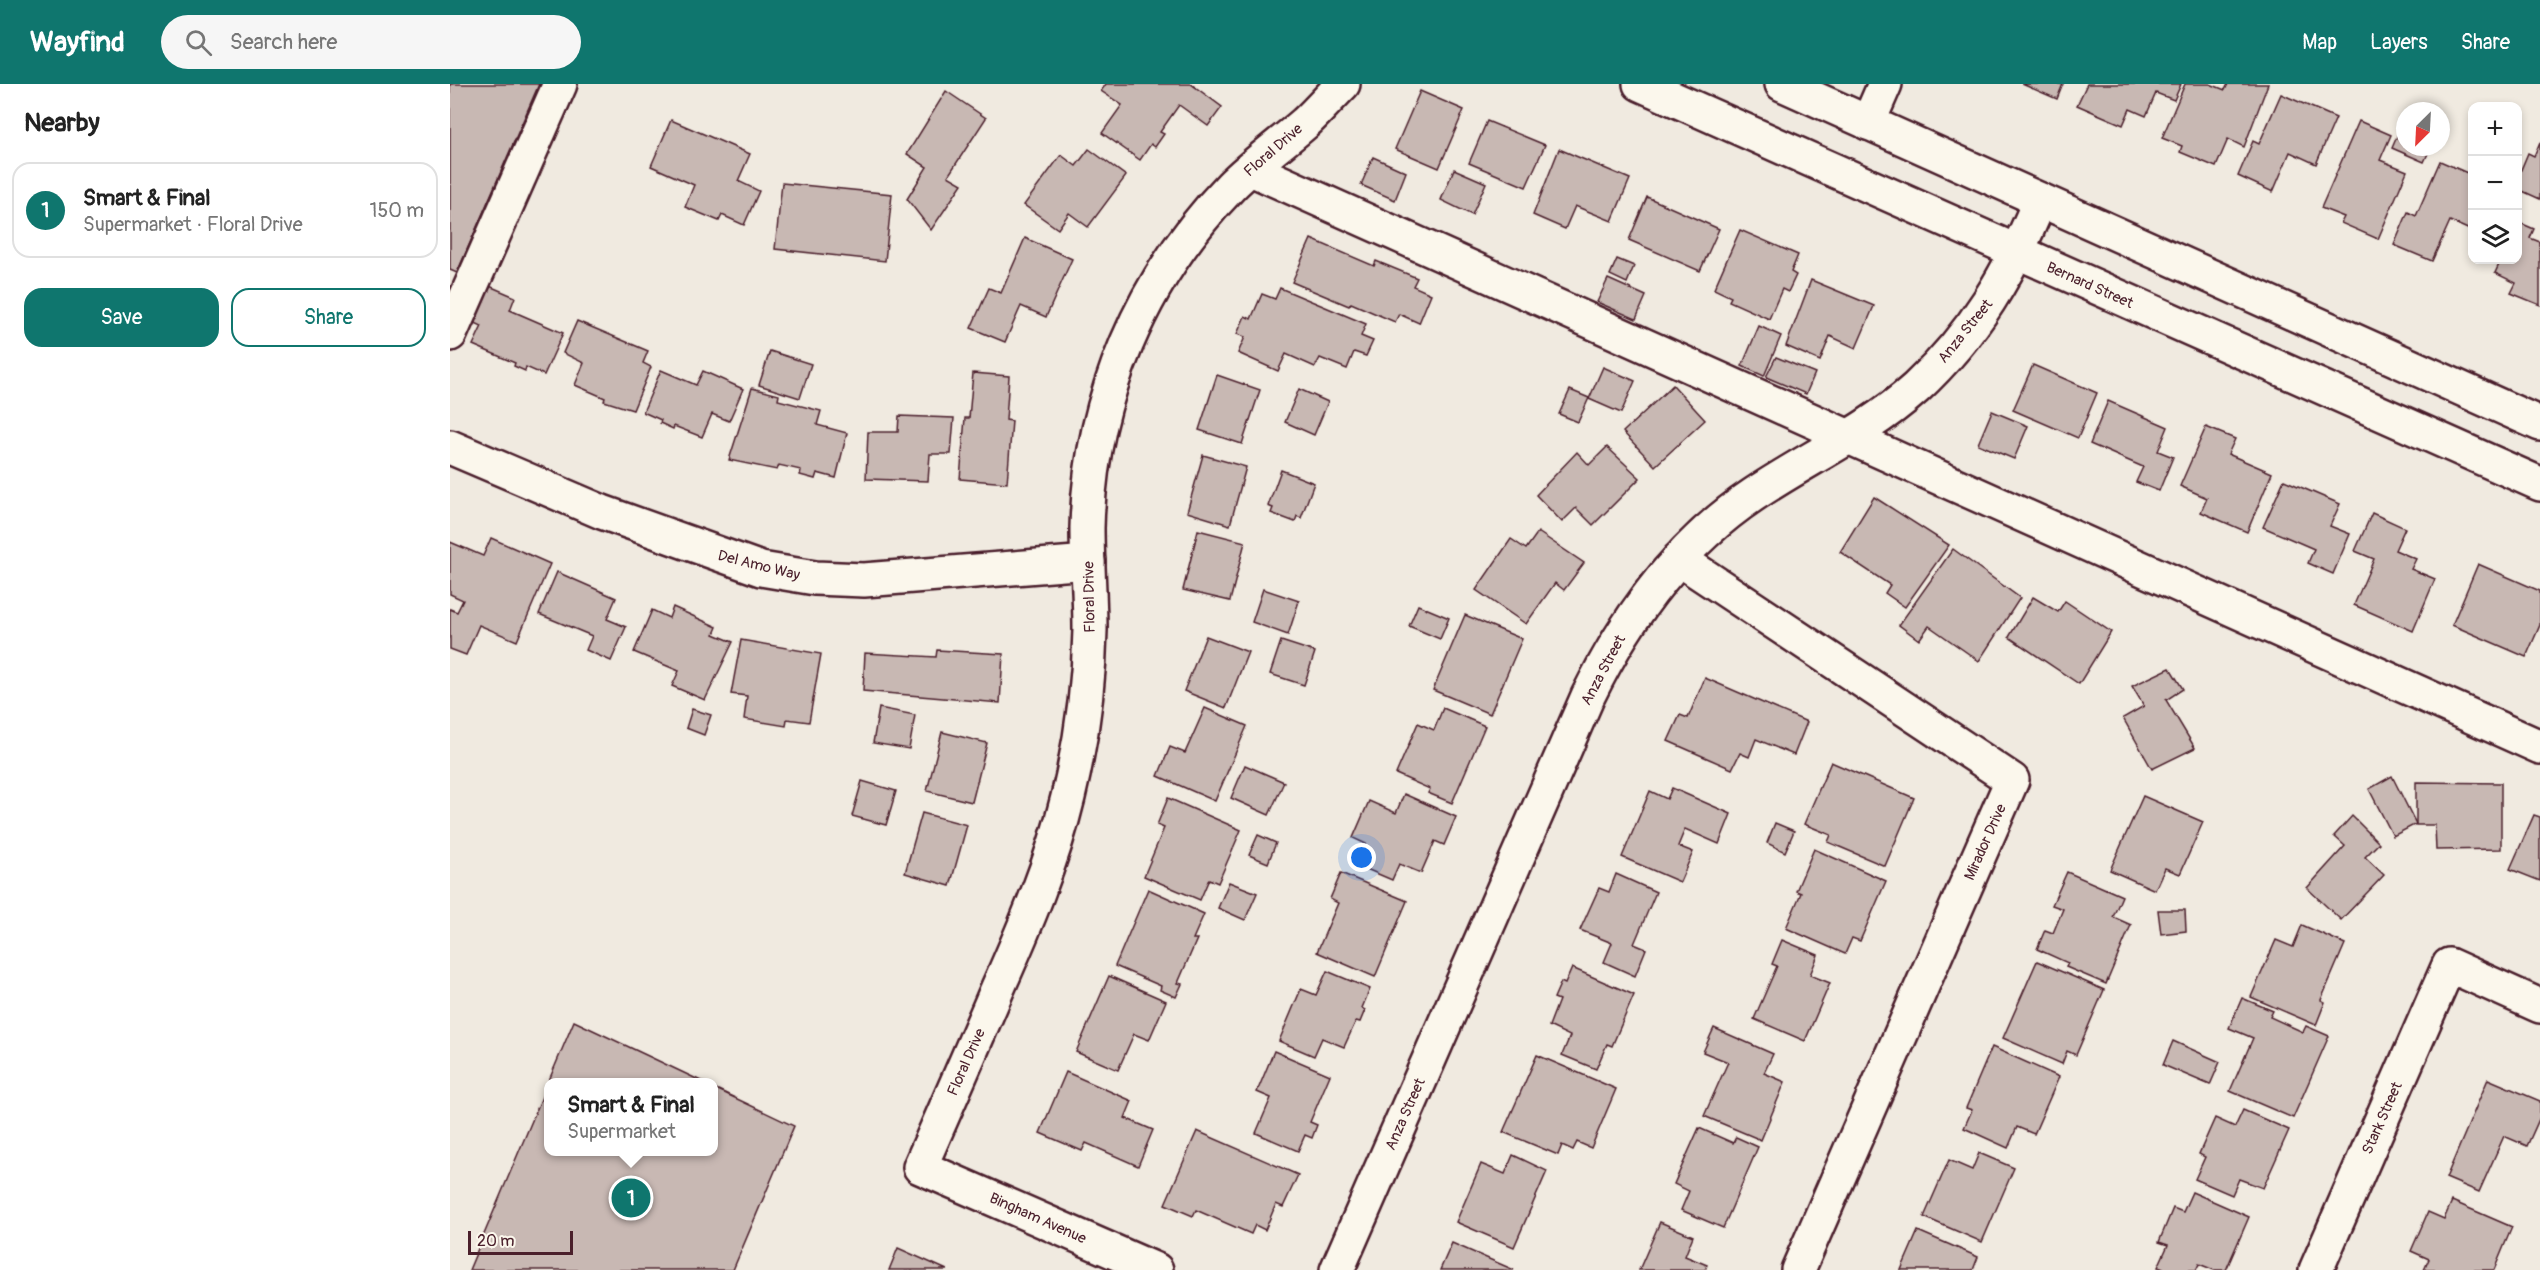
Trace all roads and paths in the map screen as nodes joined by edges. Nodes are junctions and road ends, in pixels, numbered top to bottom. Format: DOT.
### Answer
graph roads {
  1 [pos="560,84"];
  2 [pos="1343,84"];
  3 [pos="1640,84"];
  4 [pos="1782,84"];
  5 [pos="1885,84"];
  6 [pos="1868,123"];
  7 [pos="1251,169"];
  8 [pos="2040,200"];
  9 [pos="2018,253"];
  10 [pos="450,334"];
  11 [pos="2540,424"];
  12 [pos="1850,437"];
  13 [pos="450,447"];
  14 [pos="2540,484"];
  15 [pos="1679,559"];
  16 [pos="1088,562"];
  17 [pos="2540,747"];
  18 [pos="2540,1006"];
  19 [pos="920,1167"];
  20 [pos="1156,1270"];
  21 [pos="1336,1270"];
  22 [pos="1798,1270"];
  23 [pos="2316,1270"];
  1 -- 10 [label="street"];
  2 -- 7 [label="street, Floral Drive"];
  3 -- 9 [label="street, Bernard Street"];
  4 -- 6 [label="street"];
  5 -- 6 [label="street"];
  6 -- 8 [label="street"];
  7 -- 12 [label="street"];
  7 -- 16 [label="street, Floral Drive"];
  8 -- 9 [label="street, Anza Street"];
  8 -- 11 [label="street"];
  9 -- 12 [label="street, Anza Street"];
  9 -- 14 [label="street, Bernard Street"];
  12 -- 15 [label="street, Anza Street"];
  12 -- 17 [label="street"];
  13 -- 16 [label="street, Del Amo Way"];
  15 -- 21 [label="street, Anza Street"];
  15 -- 22 [label="street, Mirador Drive"];
  16 -- 19 [label="street, Floral Drive"];
  18 -- 23 [label="street, Stark Street"];
  19 -- 20 [label="street, Bingham Avenue"];
}
